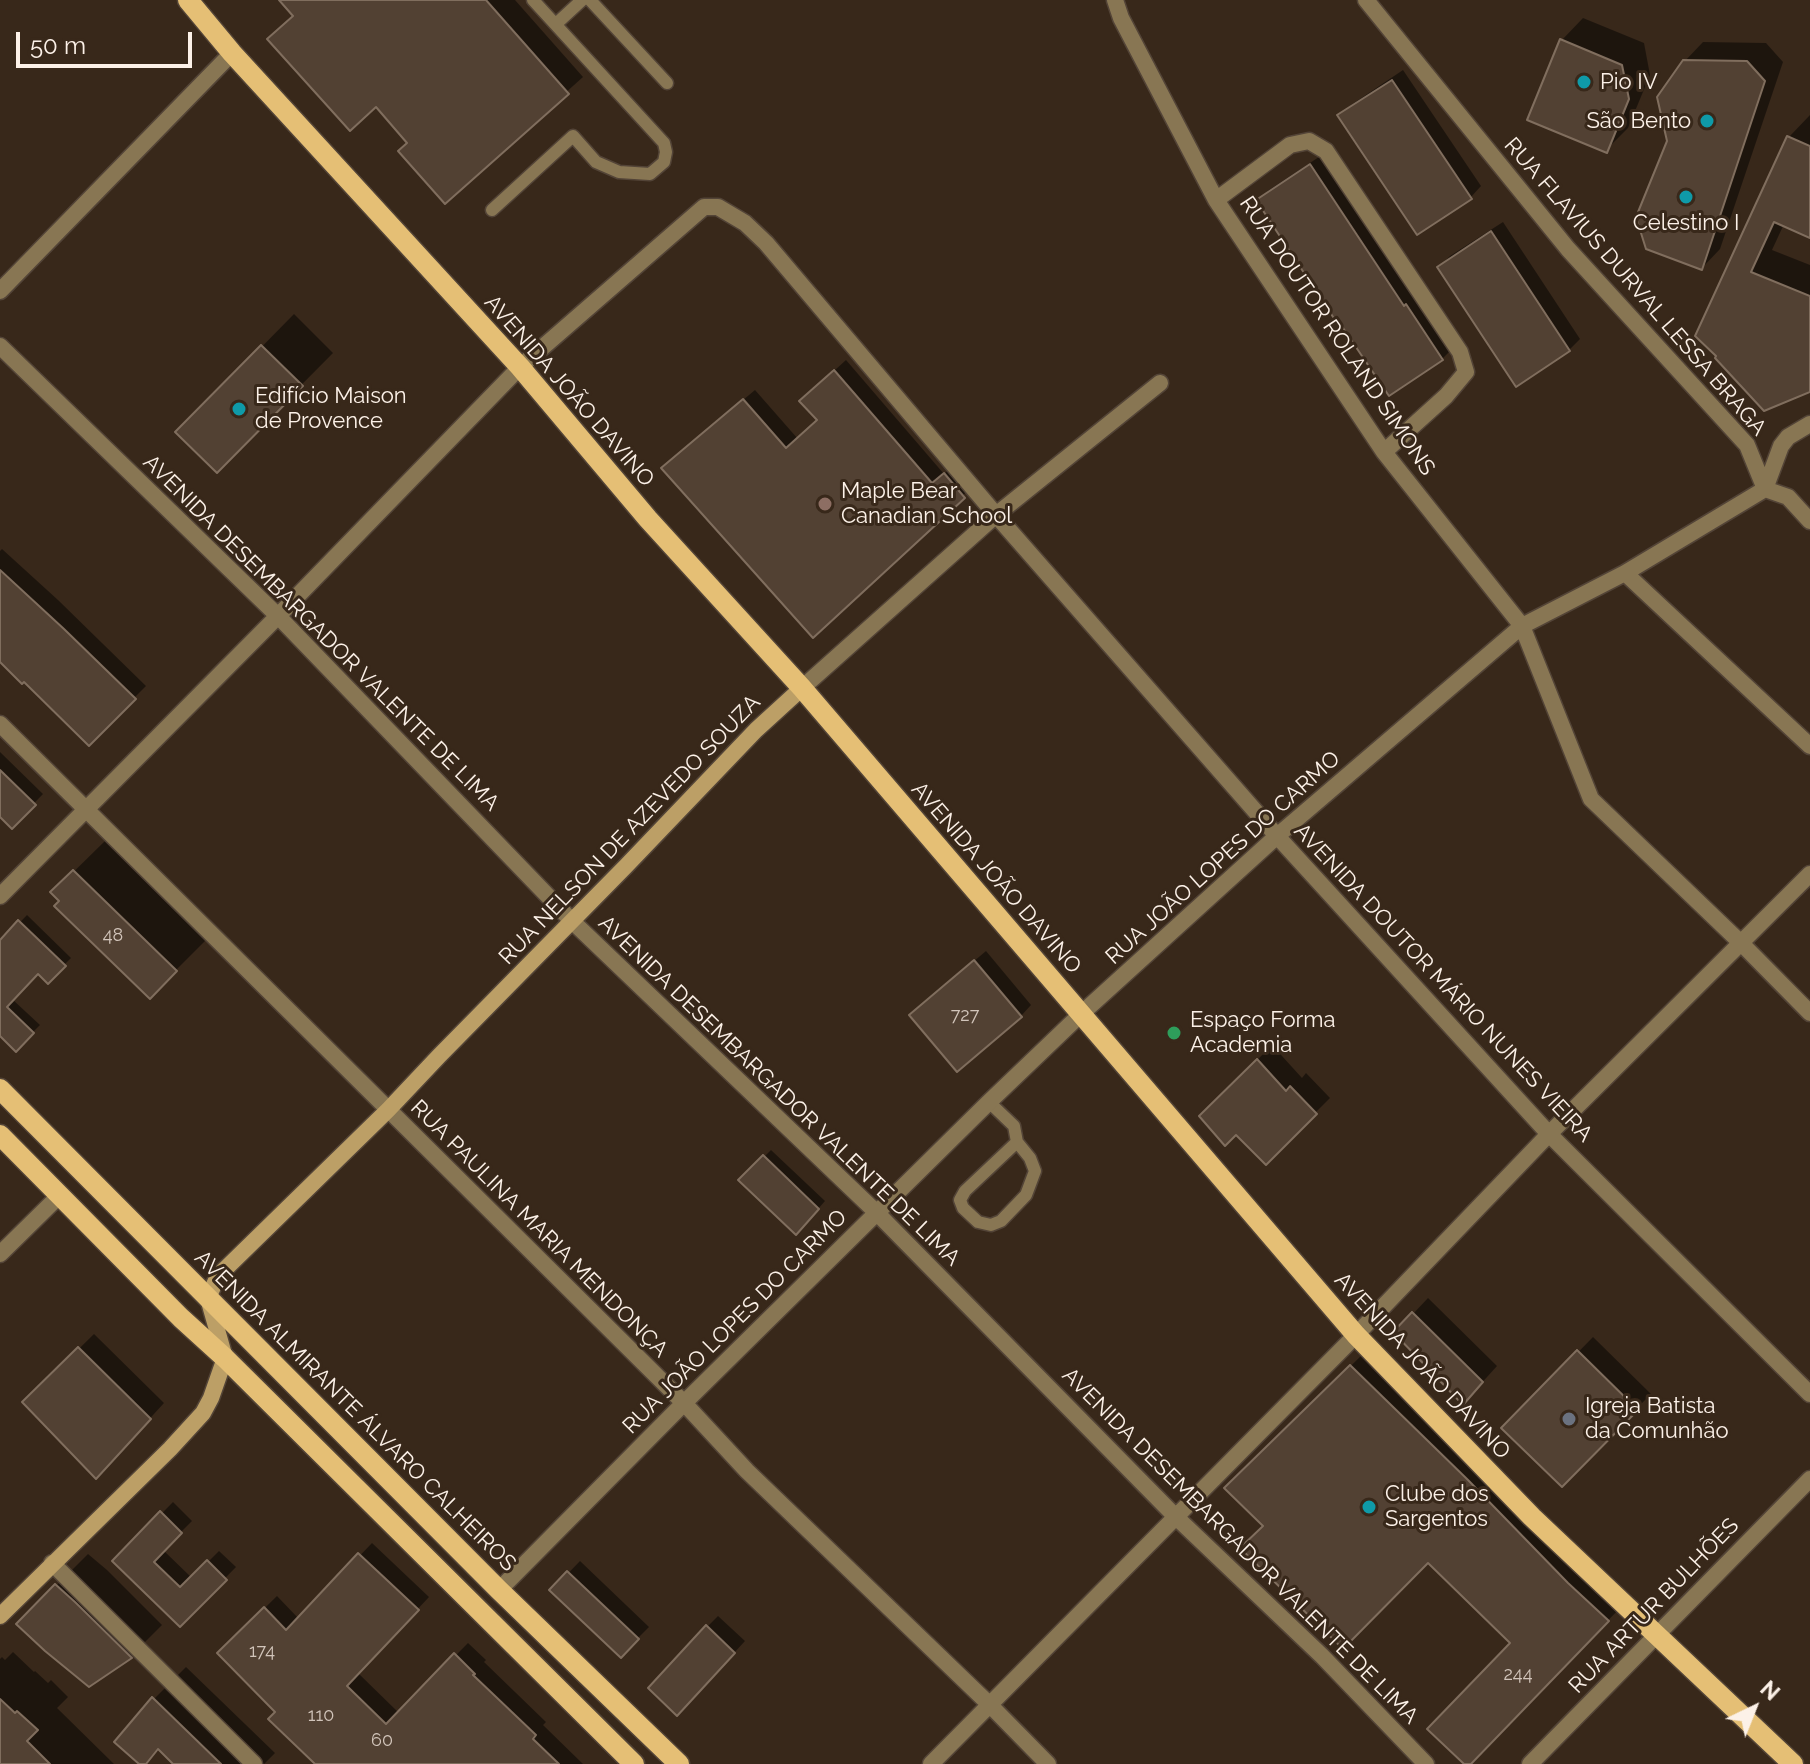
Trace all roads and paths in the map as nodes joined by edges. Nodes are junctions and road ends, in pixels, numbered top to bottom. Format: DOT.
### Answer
graph roads {
  1 [pos="188,0"];
  2 [pos="533,0"];
  3 [pos="582,0"];
  4 [pos="590,0"];
  5 [pos="1115,0"];
  6 [pos="1366,0"];
  7 [pos="556,24"];
  8 [pos="232,53"];
  9 [pos="667,83"];
  10 [pos="1216,200"];
  11 [pos="492,210"];
  12 [pos="0,291"];
  13 [pos="0,346"];
  14 [pos="520,367"];
  15 [pos="1160,383"];
  16 [pos="1810,424"];
  17 [pos="1384,452"];
  18 [pos="1765,489"];
  19 [pos="996,515"];
  20 [pos="1810,521"];
  21 [pos="1625,573"];
  22 [pos="278,616"];
  23 [pos="1522,626"];
  24 [pos="802,688"];
  25 [pos="0,724"];
  26 [pos="1810,746"];
  27 [pos="86,809"];
  28 [pos="1277,836"];
  29 [pos="1810,874"];
  30 [pos="0,896"];
  31 [pos="572,921"];
  32 [pos="1741,943"];
  33 [pos="1810,1013"];
  34 [pos="1081,1014"];
  35 [pos="0,1089"];
  36 [pos="989,1102"];
  37 [pos="388,1110"];
  38 [pos="1549,1134"];
  39 [pos="0,1135"];
  40 [pos="1017,1142"];
  41 [pos="60,1195"];
  42 [pos="876,1212"];
  43 [pos="0,1254"];
  44 [pos="208,1298"];
  45 [pos="1356,1335"];
  46 [pos="225,1358"];
  47 [pos="1810,1394"];
  48 [pos="684,1403"];
  49 [pos="1810,1479"];
  50 [pos="1176,1517"];
  51 [pos="52,1563"];
  52 [pos="499,1590"];
  53 [pos="0,1616"];
  54 [pos="1657,1635"];
  55 [pos="989,1704"];
  56 [pos="254,1764"];
  57 [pos="634,1764"];
  58 [pos="679,1764"];
  59 [pos="931,1764"];
  60 [pos="1048,1764"];
  61 [pos="1426,1764"];
  62 [pos="1530,1764"];
  63 [pos="1793,1764"];
  1 -- 8 [label="main road, AVENIDA JOÃO DAVINO"];
  2 -- 7 [label="lane"];
  3 -- 7 [label="lane"];
  4 -- 9 [label="lane"];
  5 -- 10 [label="street, RUA DOUTOR ROLAND SIMONS"];
  6 -- 18 [label="street, RUA FLAVIUS DURVAL LESSA BRAGA"];
  7 -- 11 [label="lane"];
  8 -- 12 [label="street"];
  8 -- 14 [label="main road, AVENIDA JOÃO DAVINO"];
  10 -- 17 [label="street, RUA DOUTOR ROLAND SIMONS"];
  10 -- 17 [label="street"];
  13 -- 22 [label="street, AVENIDA DESEMBARGADOR VALENTE DE LIMA"];
  14 -- 19 [label="street, AVENIDA DOUTOR MÁRIO NUNES VIEIRA"];
  14 -- 22 [label="street"];
  14 -- 24 [label="main road, AVENIDA JOÃO DAVINO"];
  15 -- 19 [label="street, RUA NELSON DE AZEVEDO SOUZA"];
  16 -- 18 [label="street"];
  17 -- 23 [label="street, RUA DOUTOR ROLAND SIMONS"];
  18 -- 20 [label="street"];
  18 -- 21 [label="street, RUA JOÃO LOPES DO CARMO"];
  19 -- 24 [label="street, RUA NELSON DE AZEVEDO SOUZA"];
  19 -- 28 [label="street, AVENIDA DOUTOR MÁRIO NUNES VIEIRA"];
  21 -- 23 [label="street, RUA JOÃO LOPES DO CARMO"];
  21 -- 26 [label="street"];
  22 -- 27 [label="street"];
  22 -- 31 [label="street, AVENIDA DESEMBARGADOR VALENTE DE LIMA"];
  23 -- 28 [label="street, RUA JOÃO LOPES DO CARMO"];
  23 -- 32 [label="street, RUA DOUTOR ROLAND SIMONS"];
  24 -- 31 [label="street, RUA NELSON DE AZEVEDO SOUZA"];
  24 -- 34 [label="main road, AVENIDA JOÃO DAVINO"];
  25 -- 27 [label="street, RUA PAULINA MARIA MENDONÇA"];
  27 -- 30 [label="street"];
  27 -- 37 [label="street, RUA PAULINA MARIA MENDONÇA"];
  28 -- 34 [label="street, RUA JOÃO LOPES DO CARMO"];
  28 -- 38 [label="street, AVENIDA DOUTOR MÁRIO NUNES VIEIRA"];
  29 -- 32 [label="street"];
  31 -- 37 [label="street, RUA NELSON DE AZEVEDO SOUZA"];
  31 -- 42 [label="street, AVENIDA DESEMBARGADOR VALENTE DE LIMA"];
  32 -- 33 [label="street, RUA DOUTOR ROLAND SIMONS"];
  32 -- 38 [label="street"];
  34 -- 36 [label="street, RUA JOÃO LOPES DO CARMO"];
  34 -- 45 [label="main road, AVENIDA JOÃO DAVINO"];
  35 -- 44 [label="main road, AVENIDA ALMIRANTE ÁLVARO CALHEIROS"];
  36 -- 40 [label="lane"];
  36 -- 42 [label="street, RUA JOÃO LOPES DO CARMO"];
  37 -- 44 [label="street, RUA NELSON DE AZEVEDO SOUZA"];
  37 -- 48 [label="street, RUA PAULINA MARIA MENDONÇA"];
  38 -- 45 [label="street"];
  38 -- 47 [label="street, AVENIDA DOUTOR MÁRIO NUNES VIEIRA"];
  39 -- 41 [label="main road"];
  40 -- 40 [label="lane"];
  41 -- 43 [label="street"];
  41 -- 46 [label="main road"];
  42 -- 48 [label="street, RUA JOÃO LOPES DO CARMO"];
  42 -- 50 [label="street, AVENIDA DESEMBARGADOR VALENTE DE LIMA"];
  44 -- 46 [label="street"];
  44 -- 52 [label="main road, AVENIDA ALMIRANTE ÁLVARO CALHEIROS"];
  45 -- 50 [label="street"];
  45 -- 54 [label="main road, AVENIDA JOÃO DAVINO"];
  46 -- 51 [label="street"];
  46 -- 57 [label="main road"];
  48 -- 52 [label="street, RUA JOÃO LOPES DO CARMO"];
  48 -- 55 [label="street, RUA PAULINA MARIA MENDONÇA"];
  49 -- 54 [label="street, RUA ARTUR BULHÕES"];
  50 -- 55 [label="street"];
  50 -- 61 [label="street, AVENIDA DESEMBARGADOR VALENTE DE LIMA"];
  51 -- 53 [label="street"];
  51 -- 56 [label="street"];
  52 -- 58 [label="main road, AVENIDA ALMIRANTE ÁLVARO CALHEIROS"];
  54 -- 62 [label="street, RUA ARTUR BULHÕES"];
  54 -- 63 [label="main road, AVENIDA JOÃO DAVINO"];
  55 -- 59 [label="street"];
  55 -- 60 [label="street, RUA PAULINA MARIA MENDONÇA"];
}
